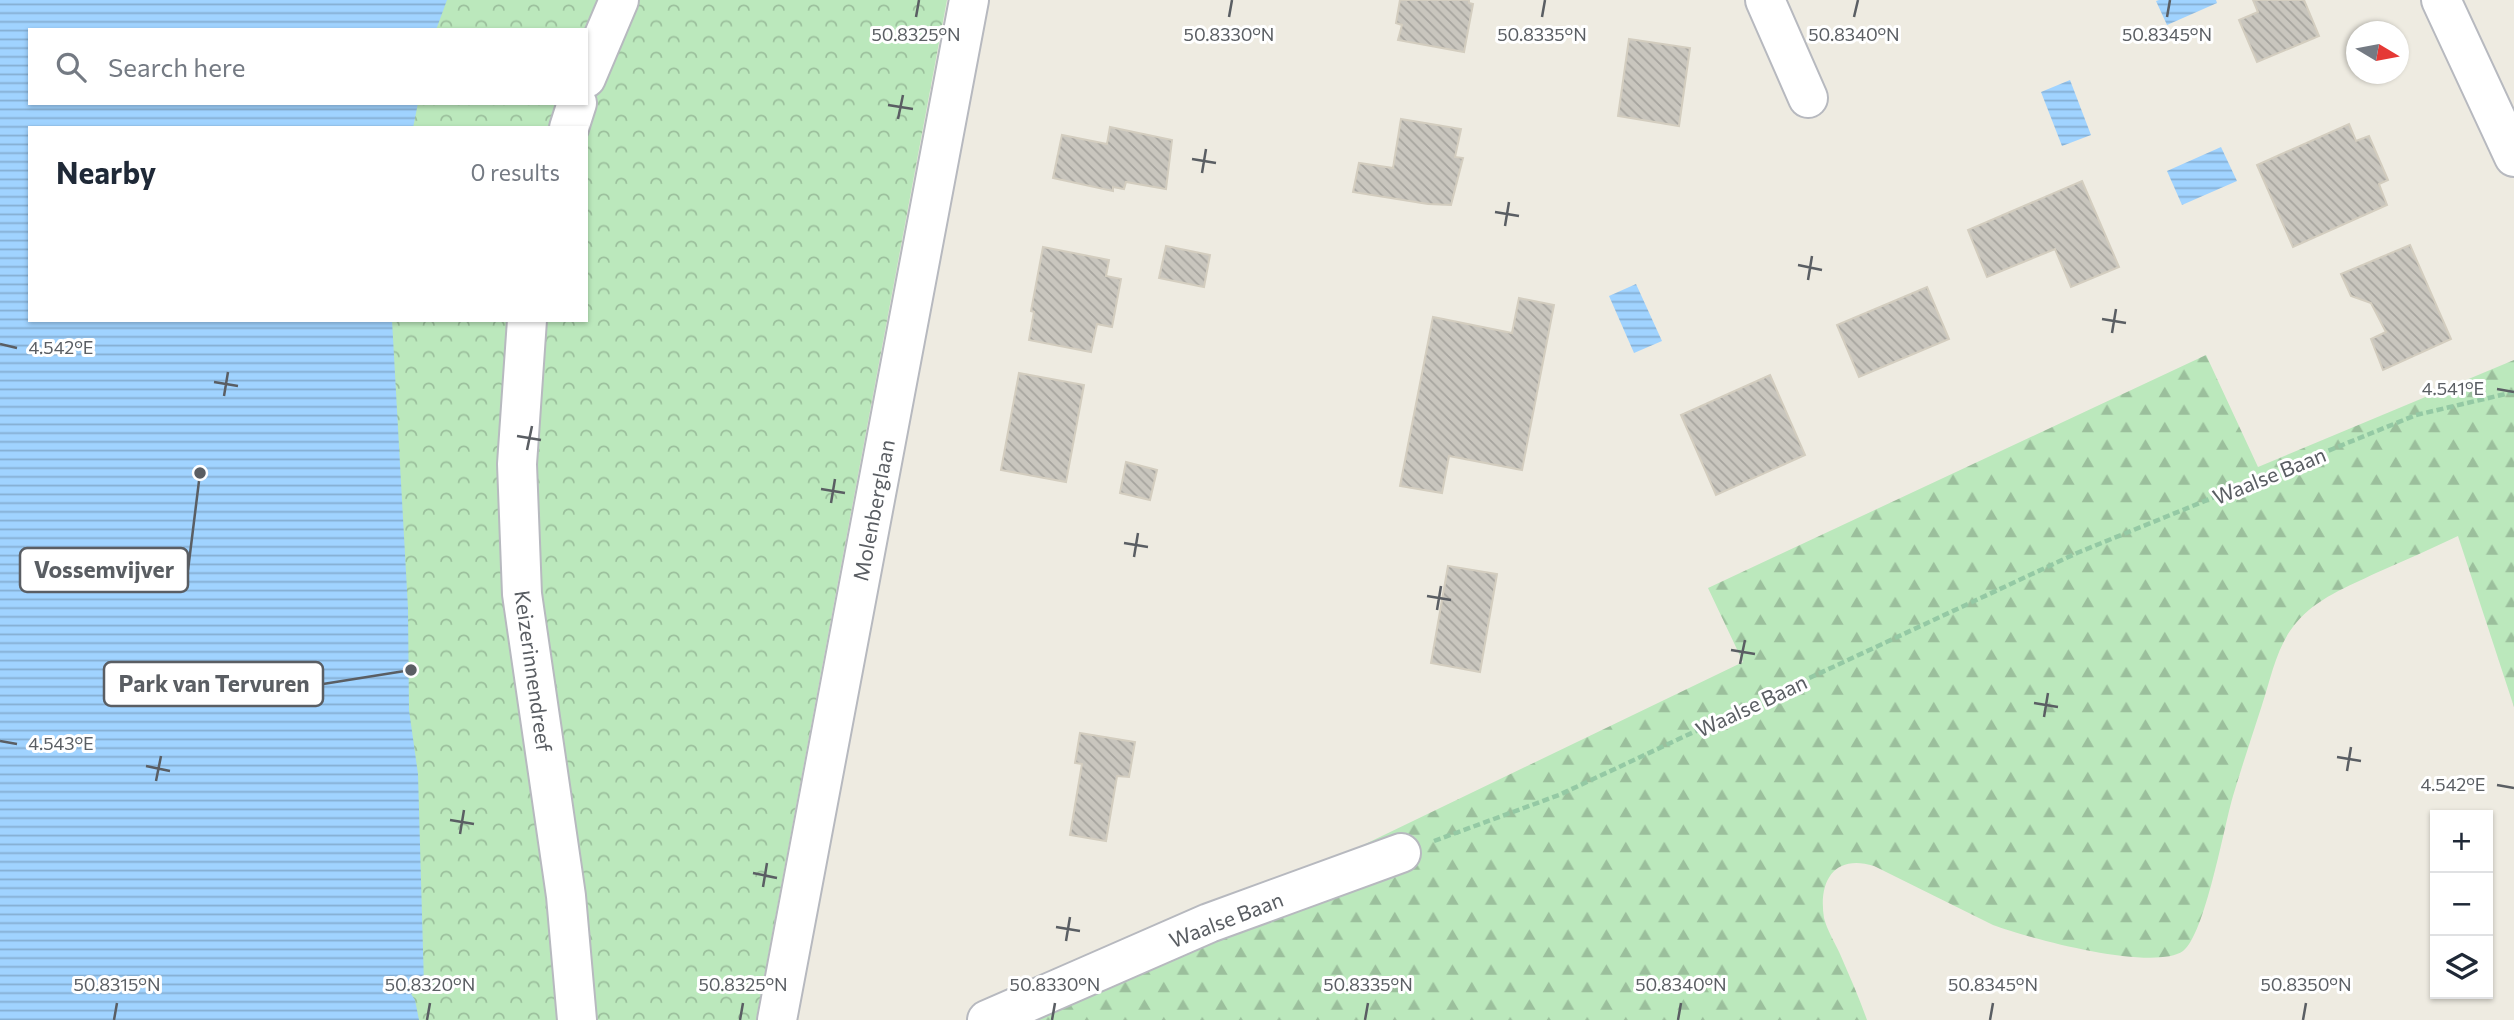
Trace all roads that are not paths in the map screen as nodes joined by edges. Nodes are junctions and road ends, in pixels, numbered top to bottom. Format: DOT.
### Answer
graph roads {
  1 [pos="619,0"];
  2 [pos="969,0"];
  3 [pos="1765,0"];
  4 [pos="2441,0"];
  5 [pos="588,73"];
  6 [pos="1808,98"];
  7 [pos="577,105"];
  8 [pos="570,126"];
  9 [pos="2514,157"];
  10 [pos="527,322"];
  11 [pos="1401,853"];
  12 [pos="577,1020"];
  13 [pos="777,1020"];
  14 [pos="987,1020"];
  1 -- 5 [label="street"];
  2 -- 13 [label="street, Molenberglaan"];
  3 -- 6 [label="street"];
  4 -- 9 [label="street"];
  7 -- 8 [label="street"];
  10 -- 12 [label="street, Keizerinnendreef"];
  11 -- 14 [label="street, Waalse Baan"];
}
